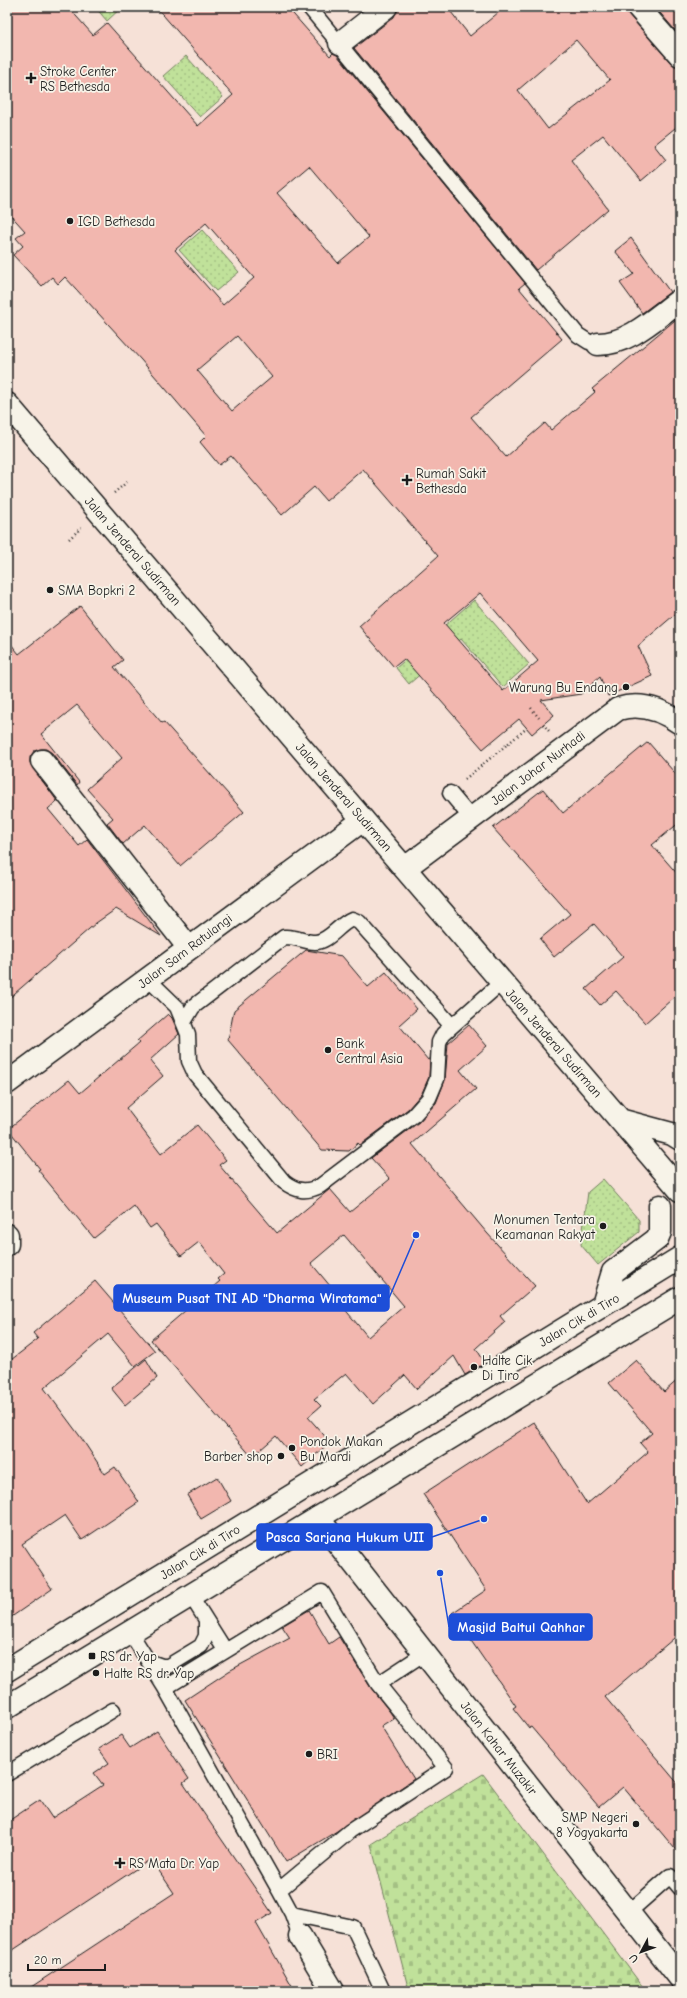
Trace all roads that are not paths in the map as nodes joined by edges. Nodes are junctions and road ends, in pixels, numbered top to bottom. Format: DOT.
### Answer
graph roads {
  1 [pos="309,7"];
  2 [pos="386,7"];
  3 [pos="638,7"];
  4 [pos="340,43"];
  5 [pos="680,55"];
  6 [pos="680,300"];
  7 [pos="598,344"];
  8 [pos="7,404"];
  9 [pos="680,723"];
  10 [pos="42,761"];
  11 [pos="450,792"];
  12 [pos="471,818"];
  13 [pos="363,820"];
  14 [pos="405,868"];
  15 [pos="189,948"];
  16 [pos="148,979"];
  17 [pos="502,982"];
  18 [pos="184,1022"];
  19 [pos="451,1025"];
  20 [pos="7,1083"];
  21 [pos="620,1120"];
  22 [pos="680,1139"];
  23 [pos="680,1190"];
  24 [pos="660,1206"];
  25 [pos="7,1235"];
  26 [pos="7,1244"];
  27 [pos="680,1258"];
  28 [pos="675,1303"];
  29 [pos="604,1305"];
  30 [pos="298,1492"];
  31 [pos="318,1518"];
  32 [pos="191,1596"];
  33 [pos="206,1620"];
  34 [pos="130,1632"];
  35 [pos="225,1650"];
  36 [pos="425,1653"];
  37 [pos="148,1660"];
  38 [pos="7,1670"];
  39 [pos="378,1684"];
  40 [pos="165,1688"];
  41 [pos="7,1707"];
  42 [pos="113,1710"];
  43 [pos="9,1771"];
  44 [pos="680,1888"];
  45 [pos="279,1890"];
  46 [pos="628,1913"];
  47 [pos="292,1914"];
  48 [pos="300,1936"];
  49 [pos="680,1978"];
  50 [pos="333,1991"];
  51 [pos="384,1991"];
  1 -- 4 [label="lane"];
  2 -- 4 [label="main road"];
  3 -- 5 [label="main road"];
  4 -- 7 [label="lane"];
  6 -- 7 [label="main road"];
  8 -- 13 [label="main road, Jalan Jenderal Sudirman"];
  9 -- 12 [label="main road, Jalan Johar Nurhadi"];
  10 -- 15 [label="main road"];
  11 -- 12 [label="lane"];
  12 -- 14 [label="main road, Jalan Johar Nurhadi"];
  13 -- 14 [label="main road, Jalan Jenderal Sudirman"];
  13 -- 15 [label="main road, Jalan Sam Ratulangi"];
  14 -- 17 [label="main road, Jalan Jenderal Sudirman"];
  15 -- 16 [label="main road, Jalan Sam Ratulangi"];
  16 -- 18 [label="lane"];
  16 -- 20 [label="main road, Jalan Sam Ratulangi"];
  17 -- 19 [label="lane"];
  17 -- 21 [label="main road, Jalan Jenderal Sudirman"];
  18 -- 19 [label="lane"];
  18 -- 19 [label="lane"];
  21 -- 22 [label="main road"];
  21 -- 23 [label="main road, Jalan Jenderal Sudirman"];
  24 -- 29 [label="main road"];
  25 -- 26 [label="main road"];
  27 -- 29 [label="main road, Jalan Cik di Tiro"];
  28 -- 31 [label="main road"];
  29 -- 30 [label="main road, Jalan Cik di Tiro"];
  30 -- 31 [label="main road, Jalan Kahar Muzakir"];
  30 -- 38 [label="main road, Jalan Cik di Tiro"];
  31 -- 32 [label="main road"];
  31 -- 36 [label="main road, Jalan Kahar Muzakir"];
  32 -- 33 [label="lane"];
  32 -- 34 [label="main road"];
  33 -- 35 [label="lane"];
  33 -- 37 [label="lane"];
  34 -- 37 [label="lane"];
  34 -- 41 [label="main road"];
  35 -- 39 [label="lane"];
  35 -- 40 [label="lane"];
  36 -- 39 [label="lane"];
  36 -- 46 [label="main road, Jalan Kahar Muzakir"];
  37 -- 40 [label="lane"];
  39 -- 45 [label="lane"];
  40 -- 45 [label="lane"];
  42 -- 43 [label="lane"];
  44 -- 46 [label="lane"];
  45 -- 47 [label="lane"];
  46 -- 49 [label="main road, Jalan Kahar Muzakir"];
  47 -- 48 [label="lane"];
  47 -- 51 [label="lane"];
  48 -- 50 [label="main road"];
}
